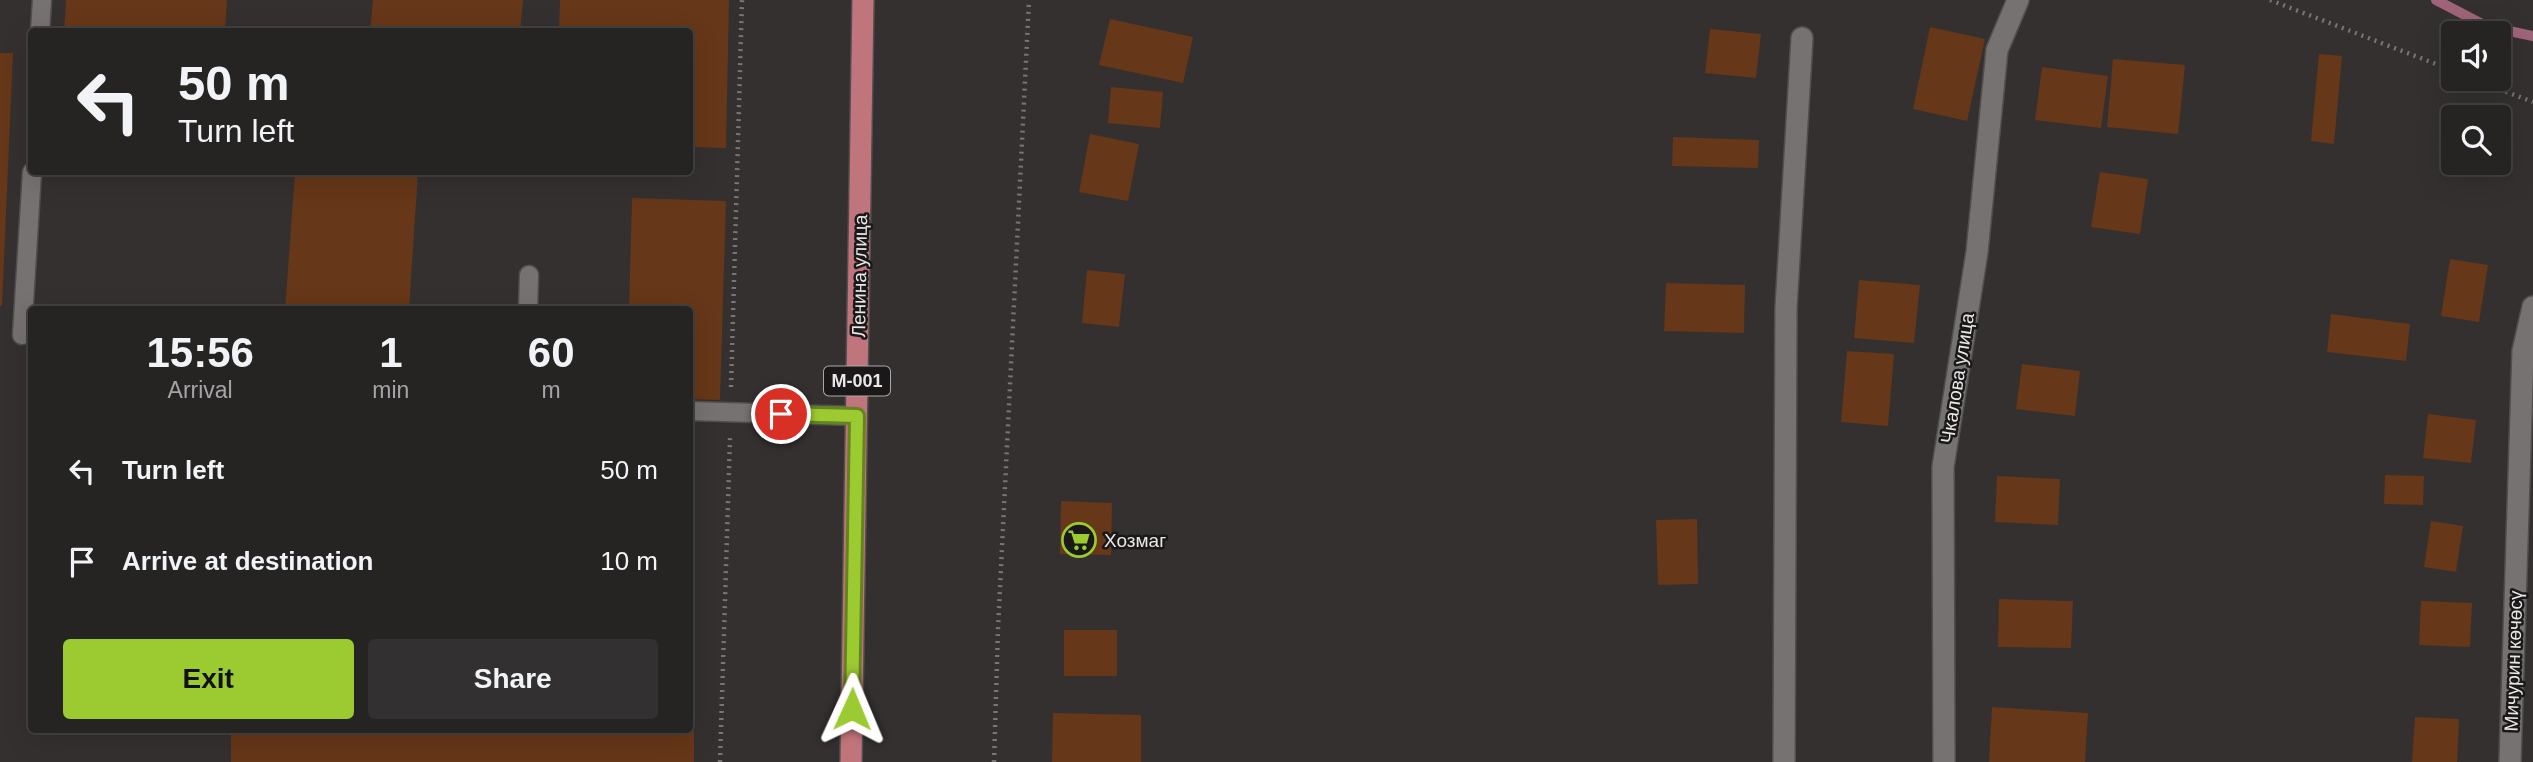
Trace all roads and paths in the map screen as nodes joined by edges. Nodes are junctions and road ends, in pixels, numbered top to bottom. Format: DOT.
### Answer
graph roads {
  1 [pos="42,0"];
  2 [pos="742,0"];
  3 [pos="863,0"];
  4 [pos="1029,0"];
  5 [pos="2018,0"];
  6 [pos="2270,0"];
  7 [pos="40,28"];
  8 [pos="1802,38"];
  9 [pos="2441,66"];
  10 [pos="2504,91"];
  11 [pos="2533,102"];
  12 [pos="32,175"];
  13 [pos="529,275"];
  14 [pos="528,306"];
  15 [pos="2533,307"];
  16 [pos="22,335"];
  17 [pos="2528,351"];
  18 [pos="693,411"];
  19 [pos="730,412"];
  20 [pos="857,416"];
  21 [pos="720,762"];
  22 [pos="851,762"];
  23 [pos="993,762"];
  24 [pos="1784,762"];
  25 [pos="1944,762"];
  26 [pos="2510,762"];
  1 -- 7 [label="lane"];
  2 -- 19 [label="path"];
  3 -- 20 [label="main road, Ленина улица / М-001"];
  4 -- 23 [label="path"];
  5 -- 25 [label="street, Чкалова улица"];
  6 -- 9 [label="path"];
  8 -- 24 [label="street"];
  10 -- 11 [label="path"];
  12 -- 16 [label="lane"];
  13 -- 14 [label="lane"];
  15 -- 17 [label="street, Мичурин көчөсү"];
  17 -- 26 [label="street, Мичурин көчөсү"];
  18 -- 19 [label="lane"];
  19 -- 20 [label="lane"];
  19 -- 21 [label="path"];
  20 -- 22 [label="main road, Ленина улица / М-001"];
}
